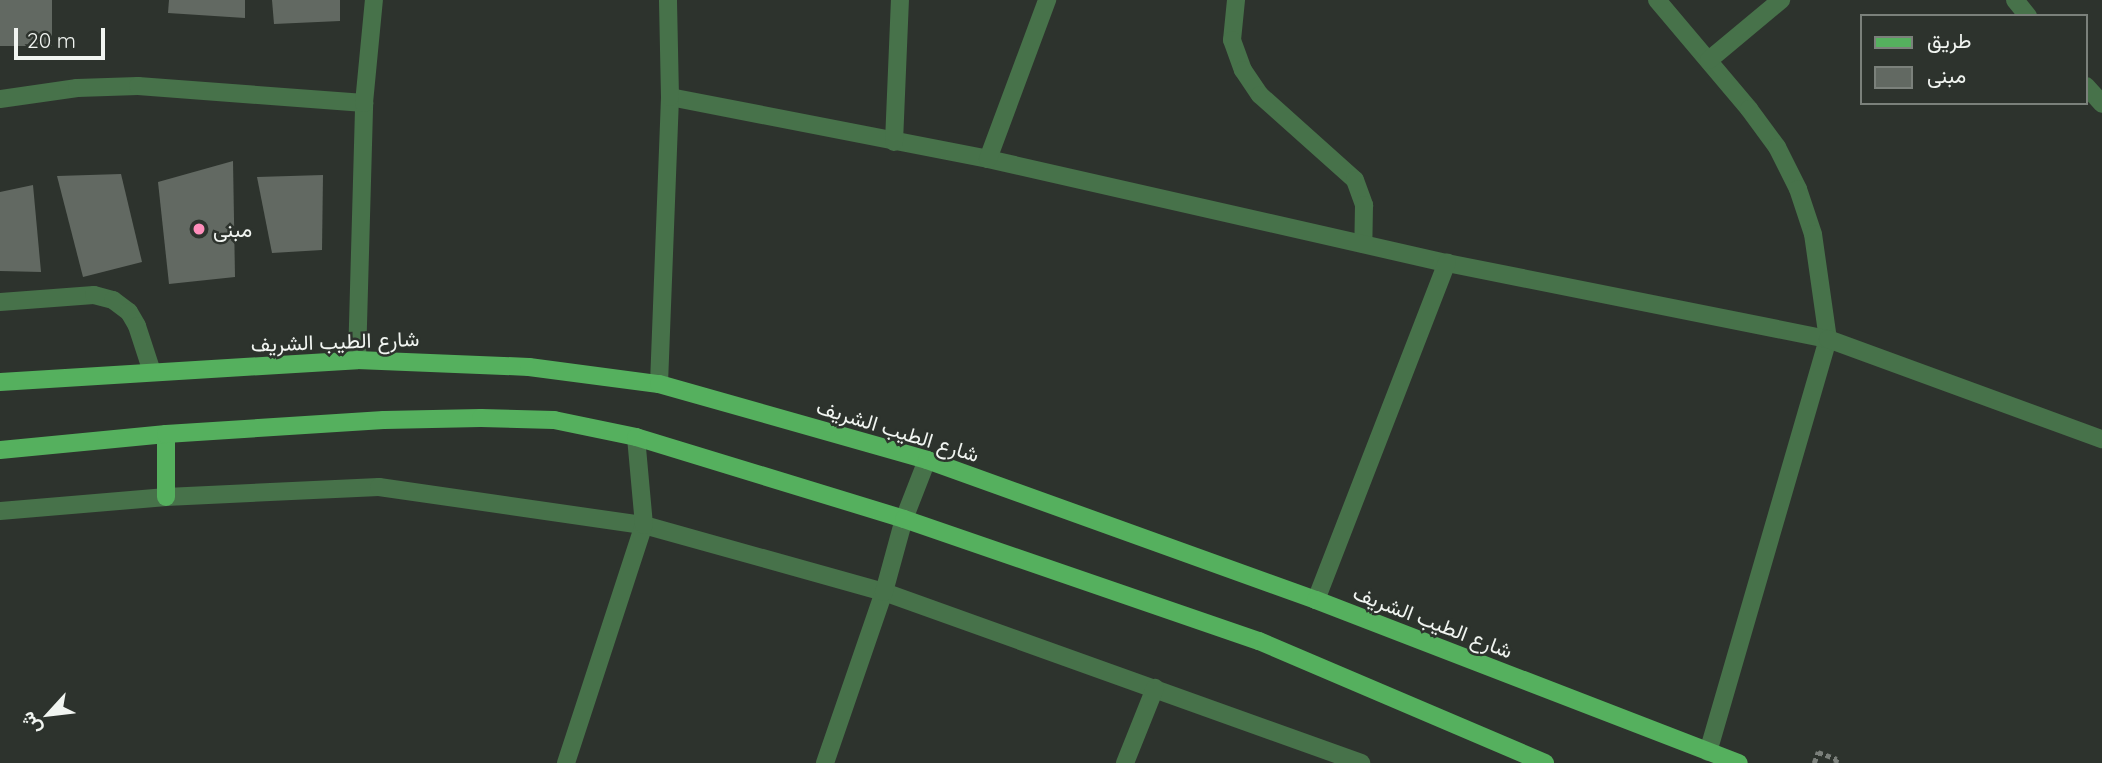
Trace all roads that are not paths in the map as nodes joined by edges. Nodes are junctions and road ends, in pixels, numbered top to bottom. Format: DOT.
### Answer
graph roads {
  1 [pos="374,0"];
  2 [pos="668,0"];
  3 [pos="900,0"];
  4 [pos="1047,0"];
  5 [pos="1236,0"];
  6 [pos="1657,0"];
  7 [pos="1781,0"];
  8 [pos="2015,0"];
  9 [pos="2026,14"];
  10 [pos="1709,60"];
  11 [pos="2088,88"];
  12 [pos="670,97"];
  13 [pos="0,99"];
  14 [pos="364,103"];
  15 [pos="2102,104"];
  16 [pos="894,142"];
  17 [pos="988,159"];
  18 [pos="1363,244"];
  19 [pos="1447,263"];
  20 [pos="0,302"];
  21 [pos="1828,339"];
  22 [pos="357,360"];
  23 [pos="152,372"];
  24 [pos="0,382"];
  25 [pos="659,384"];
  26 [pos="166,435"];
  27 [pos="636,437"];
  28 [pos="2102,439"];
  29 [pos="0,450"];
  30 [pos="927,460"];
  31 [pos="166,497"];
  32 [pos="0,511"];
  33 [pos="904,519"];
  34 [pos="644,526"];
  35 [pos="884,592"];
  36 [pos="1316,600"];
  37 [pos="1155,688"];
  38 [pos="1708,752"];
  39 [pos="566,763"];
  40 [pos="825,763"];
  41 [pos="1125,763"];
  42 [pos="1361,763"];
  43 [pos="1545,763"];
  44 [pos="1739,763"];
  1 -- 14 [label="street"];
  2 -- 12 [label="street"];
  3 -- 16 [label="street"];
  4 -- 17 [label="street"];
  5 -- 18 [label="street"];
  6 -- 10 [label="street"];
  7 -- 10 [label="street"];
  8 -- 9 [label="street"];
  10 -- 21 [label="street"];
  11 -- 15 [label="street"];
  12 -- 16 [label="street"];
  12 -- 25 [label="street"];
  13 -- 14 [label="street"];
  14 -- 22 [label="street"];
  16 -- 17 [label="street"];
  17 -- 18 [label="street"];
  18 -- 19 [label="street"];
  19 -- 21 [label="street"];
  19 -- 36 [label="street"];
  20 -- 23 [label="street"];
  21 -- 28 [label="street"];
  21 -- 38 [label="street"];
  22 -- 23 [label="main road, شارع الطيب الشريف"];
  22 -- 25 [label="main road, شارع الطيب الشريف"];
  23 -- 24 [label="main road, شارع الطيب الشريف"];
  25 -- 30 [label="main road, شارع الطيب الشريف"];
  26 -- 27 [label="main road"];
  26 -- 29 [label="main road"];
  26 -- 31 [label="main road"];
  27 -- 33 [label="main road"];
  27 -- 34 [label="street"];
  30 -- 33 [label="street"];
  30 -- 36 [label="main road, شارع الطيب الشريف"];
  31 -- 32 [label="street"];
  31 -- 34 [label="street"];
  33 -- 35 [label="street"];
  33 -- 43 [label="main road"];
  34 -- 35 [label="street"];
  34 -- 39 [label="street"];
  35 -- 37 [label="street"];
  35 -- 40 [label="street"];
  36 -- 38 [label="main road, شارع الطيب الشريف"];
  37 -- 41 [label="street"];
  37 -- 42 [label="street"];
  38 -- 44 [label="main road, شارع الطيب الشريف"];
}
